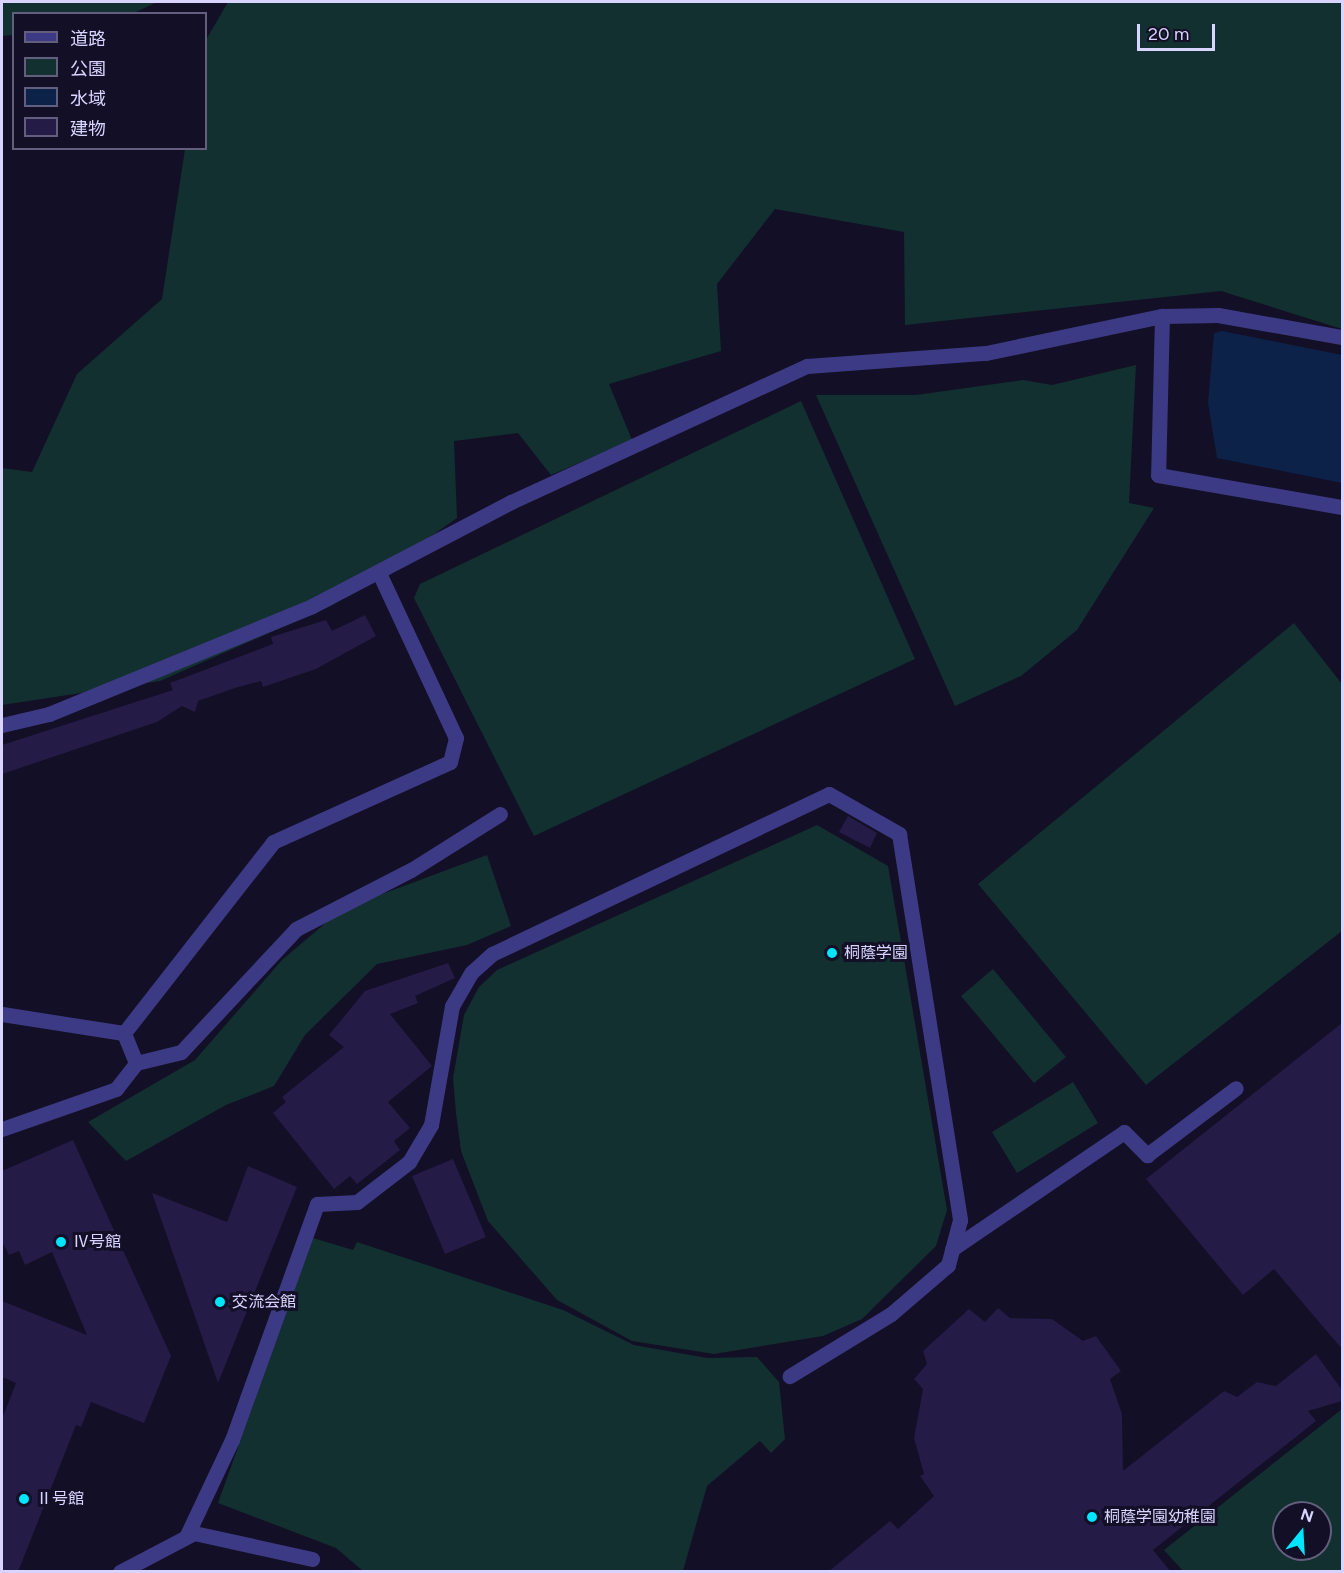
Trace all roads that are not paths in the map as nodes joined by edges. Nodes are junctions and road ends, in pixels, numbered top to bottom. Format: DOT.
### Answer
graph roads {
  1 [pos="1162,316"];
  2 [pos="1342,337"];
  3 [pos="1342,507"];
  4 [pos="380,575"];
  5 [pos="2,725"];
  6 [pos="500,814"];
  7 [pos="2,1014"];
  8 [pos="124,1033"];
  9 [pos="136,1063"];
  10 [pos="1236,1088"];
  11 [pos="2,1130"];
  12 [pos="952,1249"];
  13 [pos="790,1376"];
  14 [pos="187,1535"];
  15 [pos="312,1559"];
  16 [pos="120,1572"];
  1 -- 2 [label="street"];
  1 -- 3 [label="street"];
  1 -- 4 [label="street"];
  4 -- 5 [label="street"];
  4 -- 8 [label="street"];
  6 -- 9 [label="street"];
  7 -- 8 [label="street"];
  8 -- 9 [label="street"];
  9 -- 11 [label="street"];
  10 -- 12 [label="street"];
  12 -- 13 [label="street"];
  12 -- 14 [label="street"];
  14 -- 15 [label="street"];
  14 -- 16 [label="street"];
}
